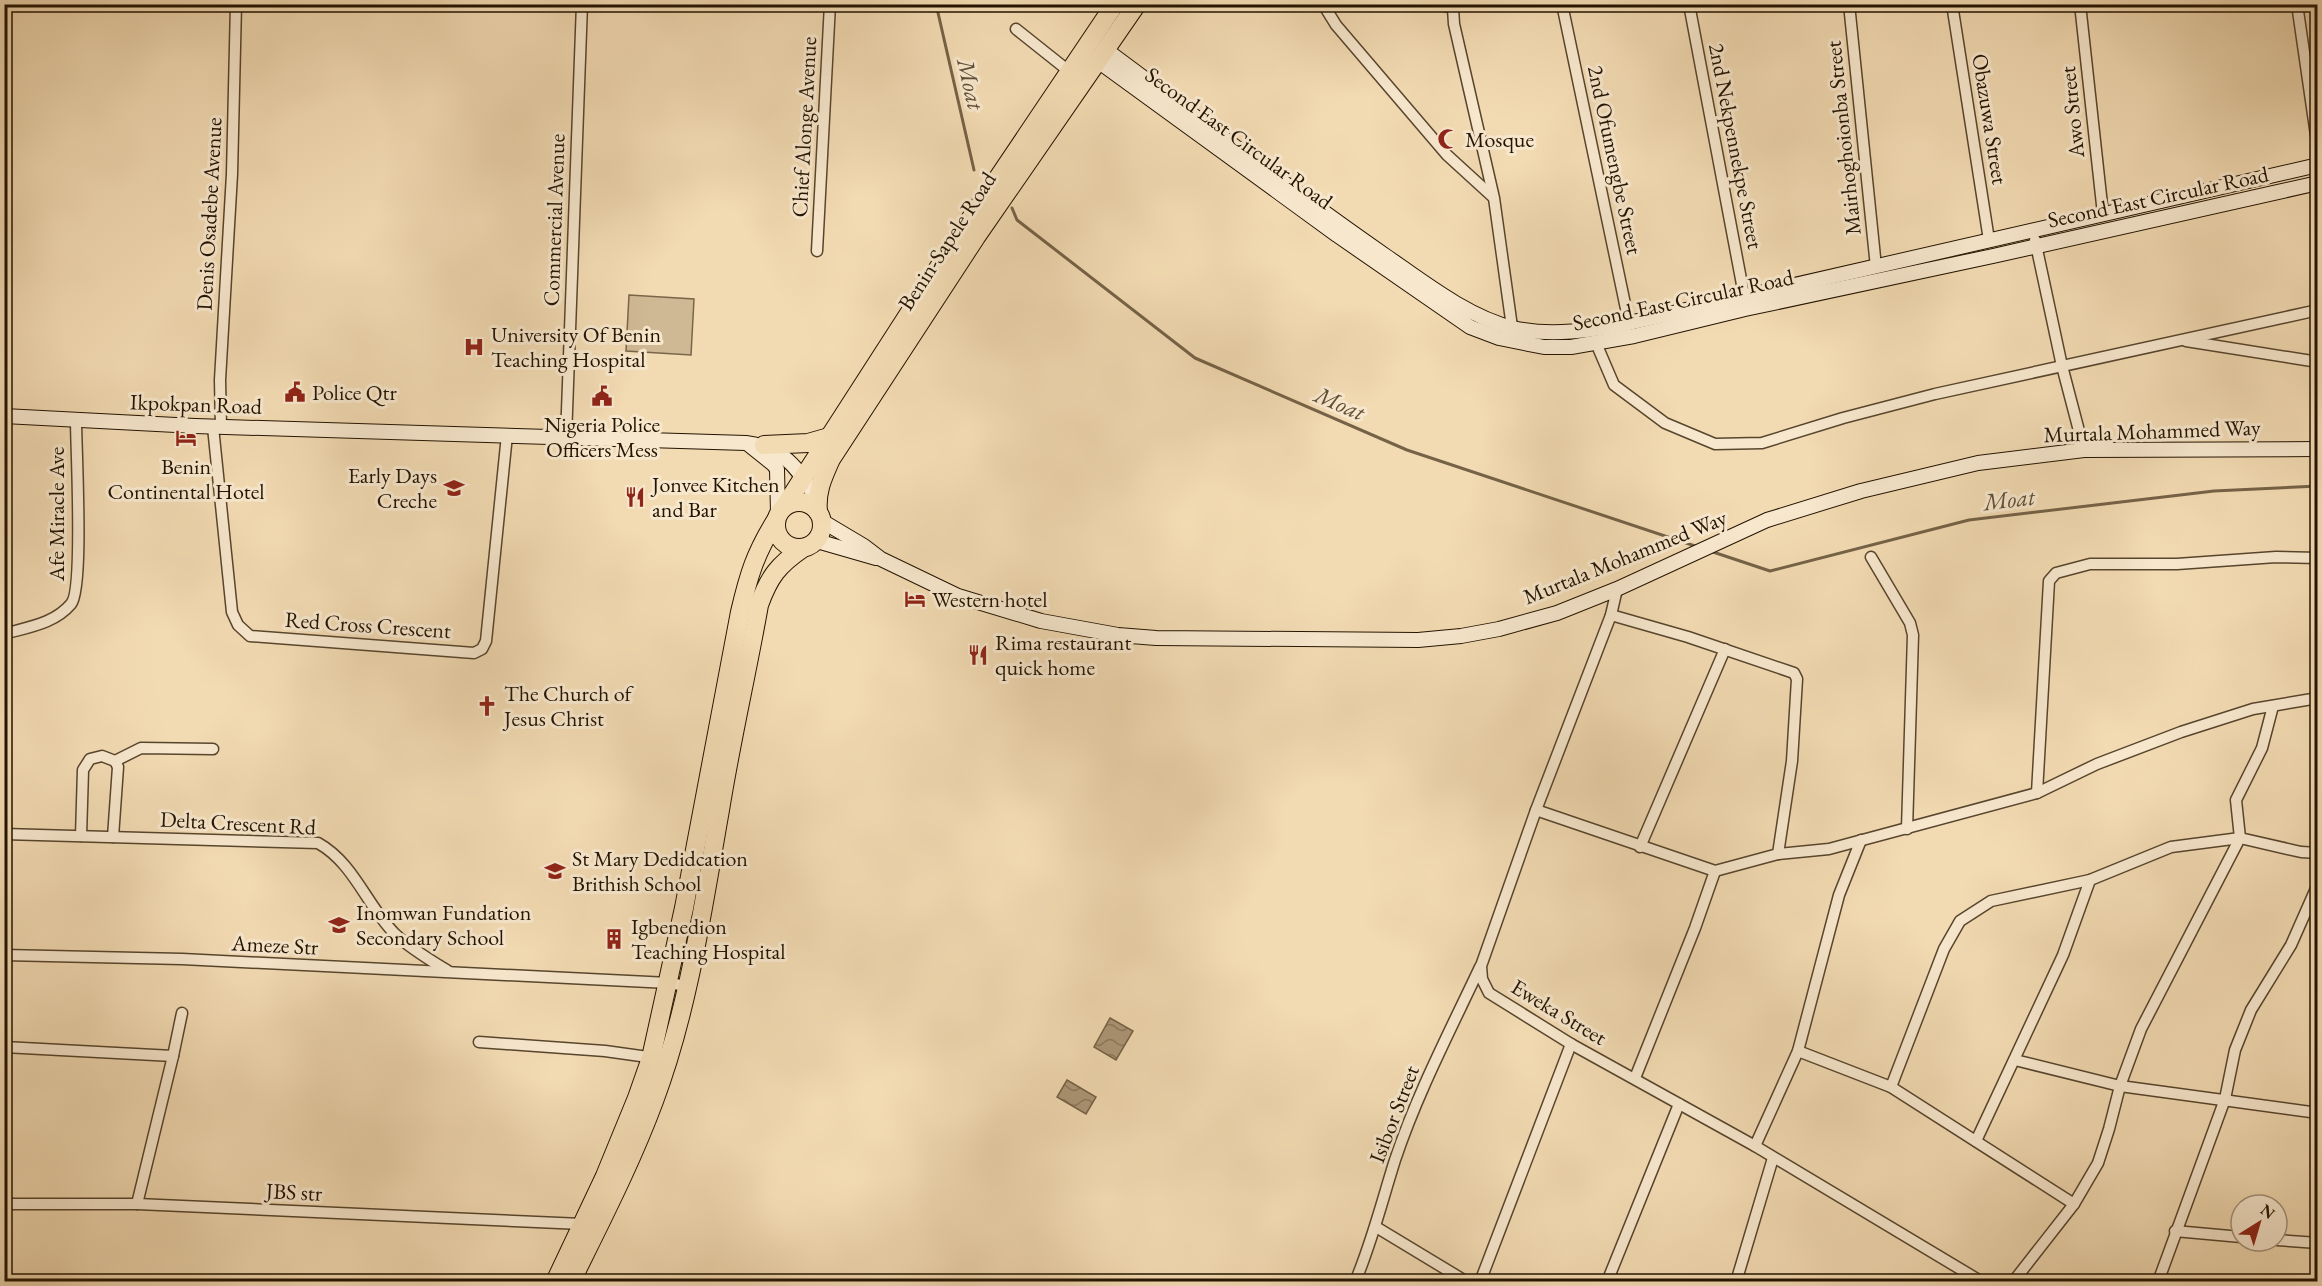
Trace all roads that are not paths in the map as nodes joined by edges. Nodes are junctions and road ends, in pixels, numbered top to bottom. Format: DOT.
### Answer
graph roads {
  1 [pos="236,4"];
  2 [pos="582,4"];
  3 [pos="830,4"];
  4 [pos="1115,4"];
  5 [pos="1137,4"];
  6 [pos="1323,4"];
  7 [pos="1436,4"];
  8 [pos="1562,4"];
  9 [pos="1689,4"];
  10 [pos="1849,4"];
  11 [pos="1952,4"];
  12 [pos="2080,4"];
  13 [pos="2297,4"];
  14 [pos="1454,6"];
  15 [pos="1016,29"];
  16 [pos="1102,56"];
  17 [pos="1070,72"];
  18 [pos="2318,149"];
  19 [pos="2318,165"];
  20 [pos="2318,183"];
  21 [pos="1494,198"];
  22 [pos="2103,214"];
  23 [pos="2033,230"];
  24 [pos="1989,240"];
  25 [pos="2036,245"];
  26 [pos="817,251"];
  27 [pos="1876,267"];
  28 [pos="1744,296"];
  29 [pos="2318,310"];
  30 [pos="1629,323"];
  31 [pos="1512,327"];
  32 [pos="2180,340"];
  33 [pos="1596,343"];
  34 [pos="2318,362"];
  35 [pos="2062,366"];
  36 [pos="4,416"];
  37 [pos="76,420"];
  38 [pos="217,426"];
  39 [pos="507,435"];
  40 [pos="829,437"];
  41 [pos="566,438"];
  42 [pos="755,444"];
  43 [pos="2318,448"];
  44 [pos="2084,450"];
  45 [pos="802,477"];
  46 [pos="819,511"];
  47 [pos="780,513"];
  48 [pos="810,544"];
  49 [pos="1872,557"];
  50 [pos="2318,558"];
  51 [pos="881,559"];
  52 [pos="1617,589"];
  53 [pos="1611,615"];
  54 [pos="4,634"];
  55 [pos="1725,649"];
  56 [pos="2318,698"];
  57 [pos="2273,706"];
  58 [pos="213,749"];
  59 [pos="117,764"];
  60 [pos="2037,793"];
  61 [pos="1536,810"];
  62 [pos="1906,829"];
  63 [pos="4,834"];
  64 [pos="81,836"];
  65 [pos="113,837"];
  66 [pos="2240,838"];
  67 [pos="1861,840"];
  68 [pos="1640,847"];
  69 [pos="2318,853"];
  70 [pos="1778,854"];
  71 [pos="1714,871"];
  72 [pos="2090,880"];
  73 [pos="2318,884"];
  74 [pos="4,955"];
  75 [pos="1480,966"];
  76 [pos="451,973"];
  77 [pos="678,985"];
  78 [pos="182,1013"];
  79 [pos="479,1042"];
  80 [pos="1571,1044"];
  81 [pos="4,1047"];
  82 [pos="1798,1051"];
  83 [pos="173,1056"];
  84 [pos="660,1058"];
  85 [pos="2015,1060"];
  86 [pos="1635,1078"];
  87 [pos="2120,1086"];
  88 [pos="1891,1087"];
  89 [pos="2225,1099"];
  90 [pos="1679,1104"];
  91 [pos="2318,1113"];
  92 [pos="1976,1141"];
  93 [pos="1755,1146"];
  94 [pos="1773,1158"];
  95 [pos="4,1204"];
  96 [pos="137,1204"];
  97 [pos="2074,1204"];
  98 [pos="582,1224"];
  99 [pos="1376,1227"];
  100 [pos="2175,1231"];
  101 [pos="2229,1236"];
  102 [pos="2289,1241"];
  103 [pos="2318,1244"];
  104 [pos="555,1281"];
  105 [pos="570,1281"];
  106 [pos="1355,1281"];
  107 [pos="1467,1281"];
  108 [pos="1480,1281"];
  109 [pos="1607,1281"];
  110 [pos="1736,1281"];
  111 [pos="1982,1281"];
  112 [pos="2013,1281"];
  113 [pos="2158,1281"];
  1 -- 38 [label="street, Denis Osadebe Avenue"];
  2 -- 41 [label="street, Commercial Avenue"];
  3 -- 26 [label="street, Chief Alonge Avenue"];
  4 -- 17 [label="highway, Benin-Sapele Road"];
  5 -- 16 [label="highway, Benin-Sapele Road"];
  6 -- 21 [label="street"];
  7 -- 14 [label="street"];
  8 -- 30 [label="street, 2nd Ofumengbe Street"];
  9 -- 28 [label="street, 2nd Nekpennekpe Street"];
  10 -- 27 [label="street, Mairhoghoionba Street"];
  11 -- 24 [label="street, Obazuwa Street"];
  12 -- 22 [label="street, Awo Street"];
  13 -- 18 [label="street"];
  14 -- 21 [label="street"];
  15 -- 17 [label="street"];
  16 -- 31 [label="main road, Second East Circular Road"];
  16 -- 33 [label="main road, Second East Circular Road"];
  16 -- 46 [label="highway, Benin-Sapele Road"];
  17 -- 40 [label="highway, Benin-Sapele Road"];
  19 -- 22 [label="main road, Second East Circular Road"];
  20 -- 25 [label="main road, Second East Circular Road"];
  21 -- 31 [label="street"];
  22 -- 23 [label="main road, Second East Circular Road"];
  23 -- 24 [label="main road, Second East Circular Road"];
  23 -- 25 [label="street"];
  24 -- 27 [label="main road, Second East Circular Road"];
  25 -- 33 [label="main road, Second East Circular Road"];
  25 -- 35 [label="street"];
  27 -- 28 [label="main road, Second East Circular Road"];
  28 -- 30 [label="main road, Second East Circular Road"];
  29 -- 32 [label="street"];
  30 -- 31 [label="main road, Second East Circular Road"];
  32 -- 34 [label="street"];
  32 -- 35 [label="street"];
  33 -- 35 [label="street"];
  35 -- 44 [label="street"];
  36 -- 37 [label="main road, Ikpokpan Road"];
  37 -- 38 [label="main road, Ikpokpan Road"];
  37 -- 54 [label="street, Afe Miracle Ave"];
  38 -- 39 [label="main road, Ikpokpan Road"];
  38 -- 39 [label="street, Red Cross Crescent"];
  39 -- 41 [label="main road, Ikpokpan Road"];
  40 -- 42 [label="highway"];
  40 -- 45 [label="highway, Benin-Sapele Road"];
  41 -- 42 [label="main road, Ikpokpan Road"];
  42 -- 45 [label="main road"];
  42 -- 47 [label="main road"];
  43 -- 44 [label="main road, Murtala Mohammed Way"];
  44 -- 52 [label="main road, Murtala Mohammed Way"];
  45 -- 46 [label="main road"];
  45 -- 47 [label="highway, Benin-Sapele Road"];
  46 -- 47 [label="highway"];
  46 -- 48 [label="highway"];
  46 -- 51 [label="main road"];
  47 -- 48 [label="highway"];
  47 -- 77 [label="highway, Benin-Sapele Road"];
  48 -- 51 [label="main road"];
  48 -- 77 [label="highway"];
  49 -- 62 [label="street"];
  50 -- 60 [label="street"];
  51 -- 52 [label="main road, Murtala Mohammed Way"];
  52 -- 53 [label="street"];
  53 -- 55 [label="street"];
  53 -- 61 [label="street"];
  55 -- 68 [label="street"];
  55 -- 70 [label="street"];
  56 -- 57 [label="street"];
  57 -- 60 [label="street"];
  57 -- 66 [label="street"];
  58 -- 59 [label="street"];
  59 -- 64 [label="street"];
  59 -- 65 [label="street"];
  60 -- 62 [label="street"];
  61 -- 68 [label="street"];
  61 -- 75 [label="street"];
  62 -- 67 [label="street"];
  63 -- 64 [label="street, Delta Crescent Rd"];
  64 -- 65 [label="street, Delta Crescent Rd"];
  65 -- 76 [label="street, Delta Crescent Rd"];
  66 -- 69 [label="street"];
  66 -- 72 [label="street"];
  66 -- 87 [label="street"];
  67 -- 70 [label="street"];
  67 -- 82 [label="street"];
  68 -- 71 [label="street"];
  70 -- 71 [label="street"];
  71 -- 86 [label="street"];
  72 -- 85 [label="street"];
  72 -- 88 [label="street"];
  73 -- 89 [label="street"];
  74 -- 76 [label="street, Ameze Str"];
  75 -- 80 [label="street, Eweka Street"];
  75 -- 99 [label="street, Isibor Street"];
  76 -- 77 [label="street, Ameze Str"];
  77 -- 84 [label="highway"];
  78 -- 83 [label="street"];
  79 -- 84 [label="street"];
  80 -- 86 [label="street, Eweka Street"];
  80 -- 108 [label="street"];
  81 -- 83 [label="street"];
  82 -- 88 [label="street"];
  82 -- 93 [label="street"];
  83 -- 96 [label="street"];
  84 -- 98 [label="highway"];
  84 -- 105 [label="highway"];
  85 -- 87 [label="street"];
  85 -- 92 [label="street"];
  86 -- 90 [label="street, Eweka Street"];
  87 -- 89 [label="street"];
  87 -- 97 [label="street"];
  88 -- 92 [label="street"];
  89 -- 91 [label="street"];
  89 -- 100 [label="street"];
  90 -- 93 [label="street, Eweka Street"];
  90 -- 109 [label="street"];
  92 -- 97 [label="street"];
  93 -- 94 [label="street, Eweka Street"];
  94 -- 110 [label="street"];
  94 -- 111 [label="street, Eweka Street"];
  95 -- 96 [label="street, JBS str"];
  96 -- 98 [label="street, JBS str"];
  97 -- 112 [label="street"];
  98 -- 104 [label="highway"];
  99 -- 106 [label="street, Isibor Street"];
  99 -- 107 [label="street"];
  100 -- 101 [label="street"];
  100 -- 113 [label="street"];
  102 -- 103 [label="street"];
}
